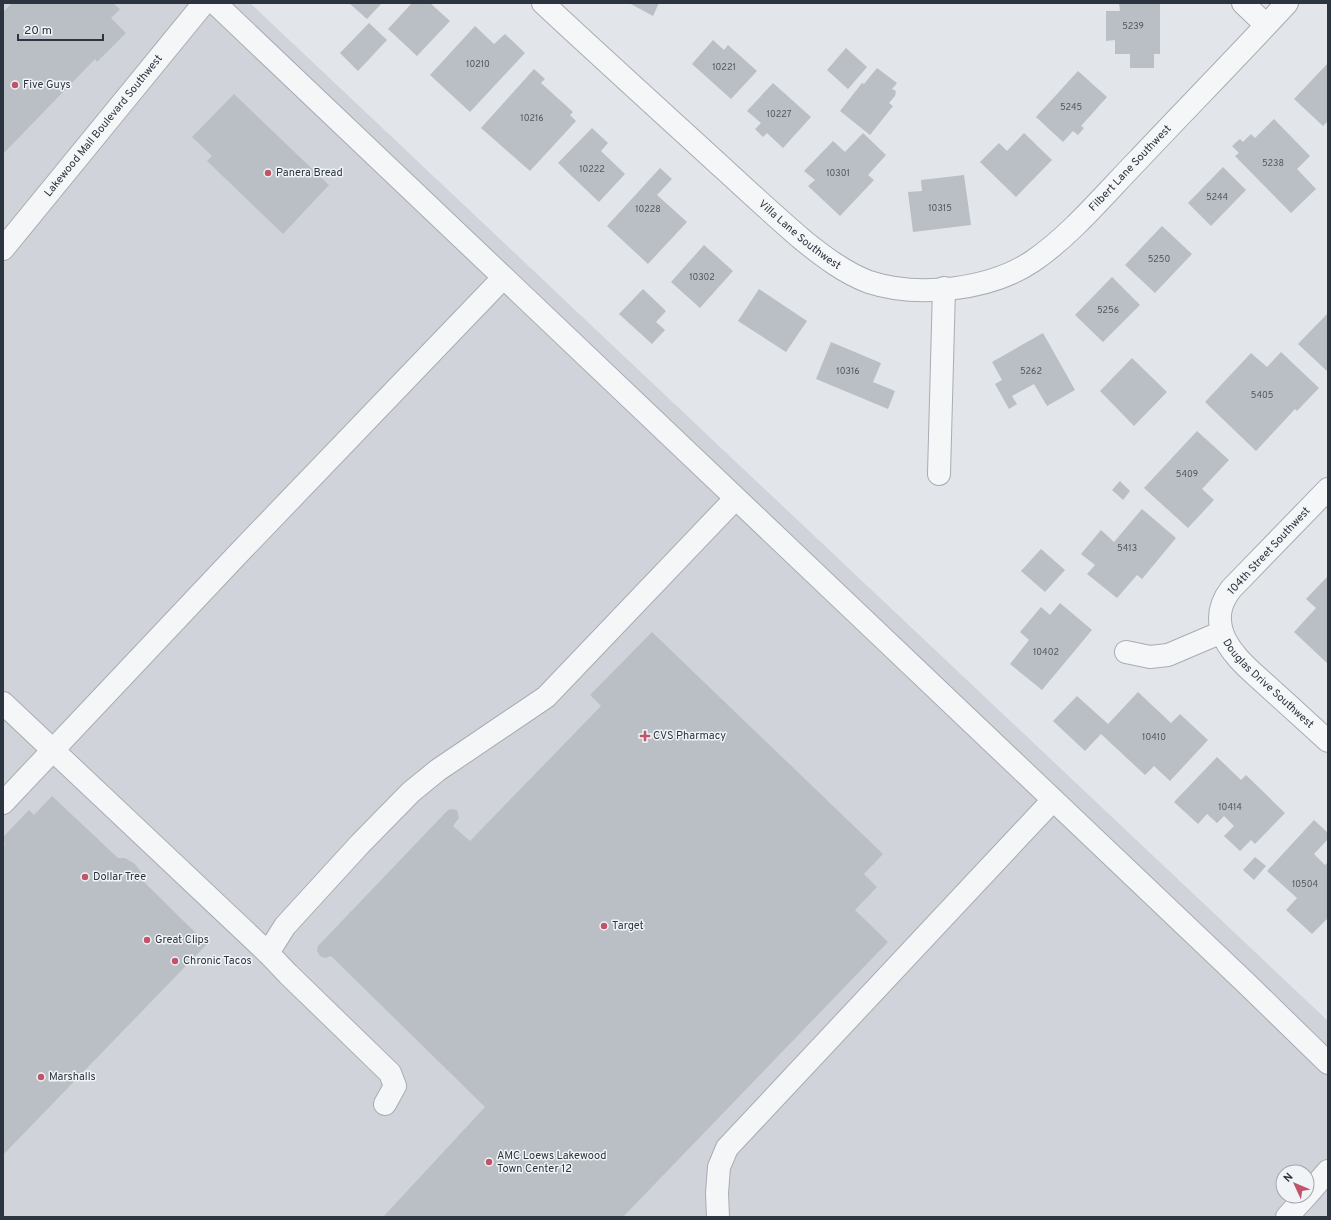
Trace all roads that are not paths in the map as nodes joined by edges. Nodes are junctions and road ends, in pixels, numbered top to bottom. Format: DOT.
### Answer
graph roads {
  1 [pos="204,3"];
  2 [pos="215,3"];
  3 [pos="543,3"];
  4 [pos="1243,3"];
  5 [pos="1288,3"];
  6 [pos="1266,25"];
  7 [pos="3,249"];
  8 [pos="503,278"];
  9 [pos="944,288"];
  10 [pos="939,474"];
  11 [pos="1328,489"];
  12 [pos="735,499"];
  13 [pos="1221,625"];
  14 [pos="1126,652"];
  15 [pos="3,703"];
  16 [pos="1328,741"];
  17 [pos="53,750"];
  18 [pos="1053,800"];
  19 [pos="3,803"];
  20 [pos="268,953"];
  21 [pos="1328,1063"];
  22 [pos="385,1104"];
  23 [pos="1328,1171"];
  24 [pos="1315,1185"];
  25 [pos="1299,1204"];
  26 [pos="718,1217"];
  27 [pos="1288,1217"];
  1 -- 7 [label="street, Lakewood Mall Boulevard Southwest"];
  2 -- 8 [label="street"];
  3 -- 9 [label="street, Villa Lane Southwest"];
  4 -- 6 [label="street"];
  5 -- 6 [label="street, Filbert Lane Southwest"];
  6 -- 9 [label="street, Filbert Lane Southwest"];
  8 -- 12 [label="street"];
  8 -- 17 [label="street"];
  9 -- 10 [label="street"];
  11 -- 13 [label="street, 104th Street Southwest"];
  12 -- 18 [label="street"];
  12 -- 20 [label="street"];
  13 -- 14 [label="street"];
  13 -- 16 [label="street, Douglas Drive Southwest"];
  15 -- 17 [label="street"];
  17 -- 19 [label="street"];
  17 -- 20 [label="street"];
  18 -- 21 [label="street"];
  18 -- 26 [label="street"];
  20 -- 22 [label="street"];
  23 -- 24 [label="street"];
  25 -- 27 [label="street"];
}
